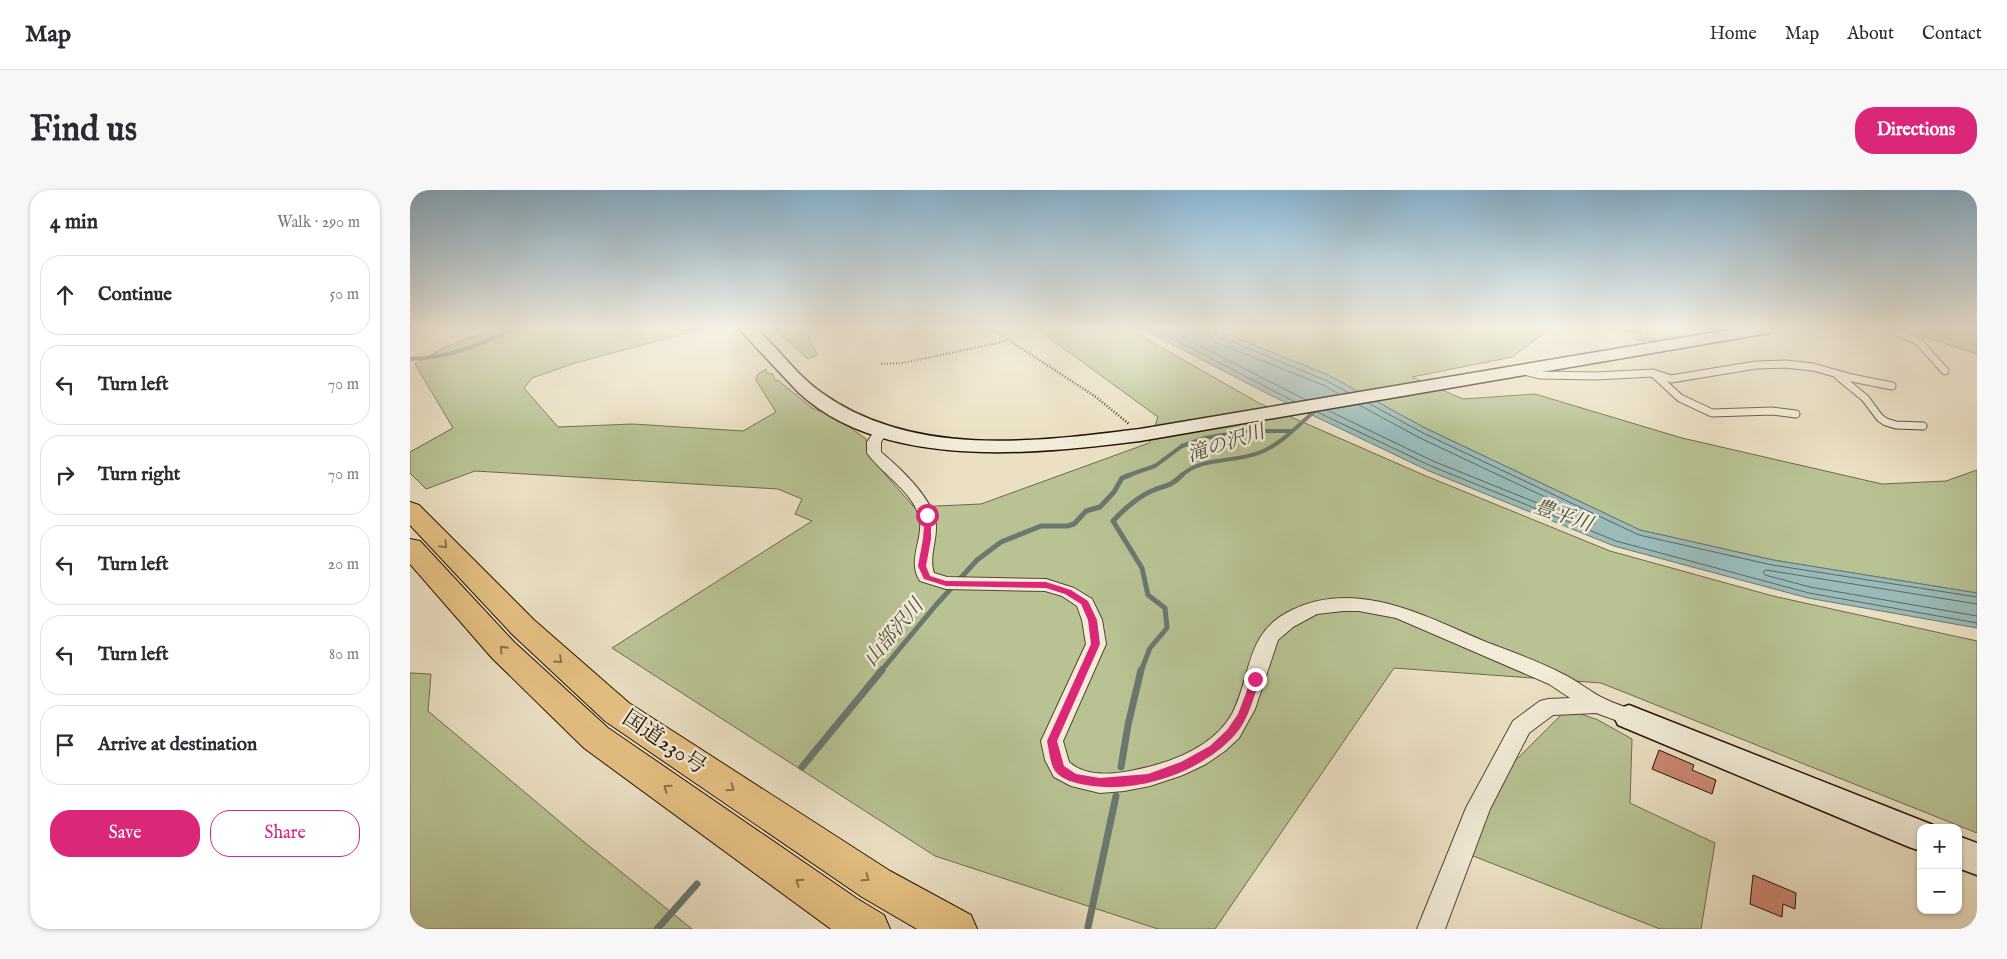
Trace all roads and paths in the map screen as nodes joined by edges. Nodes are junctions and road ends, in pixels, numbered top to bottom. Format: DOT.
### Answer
graph roads {
  1 [pos="782,363"];
  2 [pos="892,363"];
  3 [pos="1045,363"];
  4 [pos="1559,363"];
  5 [pos="1938,363"];
  6 [pos="881,364"];
  7 [pos="1520,370"];
  8 [pos="1826,370"];
  9 [pos="1945,371"];
  10 [pos="1653,373"];
  11 [pos="1892,386"];
  12 [pos="1796,414"];
  13 [pos="1923,426"];
  14 [pos="882,430"];
  15 [pos="1140,435"];
  16 [pos="410,510"];
  17 [pos="410,547"];
  18 [pos="1597,705"];
  19 [pos="1629,717"];
  20 [pos="1917,834"];
  21 [pos="1962,853"];
  22 [pos="1977,859"];
  23 [pos="868,929"];
  24 [pos="956,929"];
  25 [pos="1431,929"];
  1 -- 14 [label="street"];
  2 -- 6 [label="path"];
  3 -- 15 [label="path"];
  4 -- 7 [label="street"];
  5 -- 9 [label="lane"];
  7 -- 10 [label="lane"];
  7 -- 15 [label="street"];
  8 -- 10 [label="lane"];
  8 -- 11 [label="lane"];
  8 -- 13 [label="lane"];
  10 -- 12 [label="lane"];
  14 -- 15 [label="street"];
  14 -- 18 [label="street"];
  16 -- 24 [label="highway, 国道230号, one-way"];
  23 -- 17 [label="highway, 国道230号, one-way"];
  18 -- 19 [label="street"];
  18 -- 25 [label="street"];
  19 -- 20 [label="street"];
  21 -- 22 [label="street"];
}
